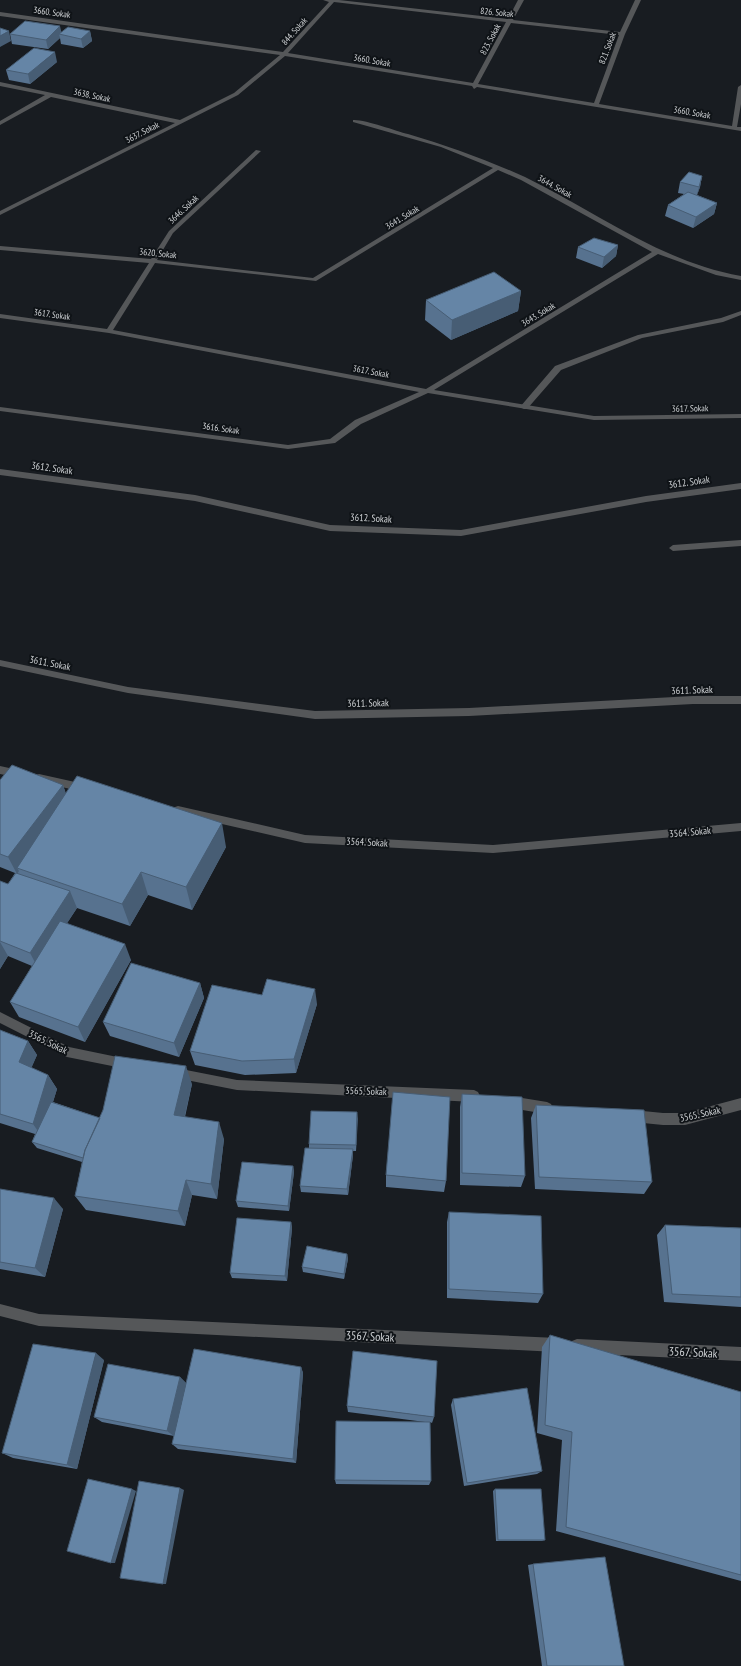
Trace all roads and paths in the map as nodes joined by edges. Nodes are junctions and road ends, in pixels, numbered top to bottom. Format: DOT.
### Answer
graph roads {
  1 [pos="324,0"];
  2 [pos="521,0"];
  3 [pos="638,0"];
  4 [pos="332,1"];
  5 [pos="0,14"];
  6 [pos="508,21"];
  7 [pos="622,34"];
  8 [pos="284,54"];
  9 [pos="0,84"];
  10 [pos="474,87"];
  11 [pos="741,91"];
  12 [pos="50,95"];
  13 [pos="596,104"];
  14 [pos="355,120"];
  15 [pos="180,122"];
  16 [pos="0,123"];
  17 [pos="734,128"];
  18 [pos="741,129"];
  19 [pos="258,151"];
  20 [pos="498,168"];
  21 [pos="0,213"];
  22 [pos="0,248"];
  23 [pos="657,252"];
  24 [pos="152,261"];
  25 [pos="741,278"];
  26 [pos="314,280"];
  27 [pos="741,313"];
  28 [pos="0,316"];
  29 [pos="109,331"];
  30 [pos="427,391"];
  31 [pos="524,407"];
  32 [pos="0,409"];
  33 [pos="741,416"];
  34 [pos="0,472"];
  35 [pos="741,486"];
  36 [pos="741,543"];
  37 [pos="672,548"];
  38 [pos="0,664"];
  39 [pos="741,700"];
  40 [pos="0,770"];
  41 [pos="92,790"];
  42 [pos="168,808"];
  43 [pos="741,827"];
  44 [pos="0,1017"];
  45 [pos="136,1066"];
  46 [pos="167,1072"];
  47 [pos="486,1098"];
  48 [pos="501,1100"];
  49 [pos="741,1104"];
  50 [pos="560,1110"];
  51 [pos="623,1116"];
  52 [pos="0,1310"];
  53 [pos="741,1354"];
  1 -- 4 [label="street, 826. Sokak"];
  2 -- 6 [label="street, 823. Sokak"];
  3 -- 7 [label="street, 821. Sokak"];
  4 -- 6 [label="street, 826. Sokak"];
  4 -- 8 [label="street, 844. Sokak"];
  5 -- 8 [label="street, 3660. Sokak"];
  6 -- 7 [label="street, 826. Sokak"];
  6 -- 10 [label="street, 823. Sokak"];
  7 -- 13 [label="street, 821. Sokak"];
  8 -- 10 [label="street, 3660. Sokak"];
  8 -- 15 [label="street, 3637. Sokak"];
  9 -- 12 [label="street, 3638. Sokak"];
  10 -- 13 [label="street, 3660. Sokak"];
  11 -- 17 [label="street"];
  12 -- 15 [label="street, 3638. Sokak"];
  12 -- 16 [label="street"];
  13 -- 17 [label="street, 3660. Sokak"];
  14 -- 20 [label="street, 3644. Sokak"];
  15 -- 21 [label="street, 3637. Sokak"];
  17 -- 18 [label="street, 3660. Sokak"];
  19 -- 24 [label="street, 3646. Sokak"];
  20 -- 23 [label="street, 3644. Sokak"];
  20 -- 26 [label="street, 3641. Sokak"];
  22 -- 24 [label="street, 3620. Sokak"];
  23 -- 25 [label="street, 3644. Sokak"];
  23 -- 30 [label="street, 3643. Sokak"];
  24 -- 26 [label="street, 3620. Sokak"];
  24 -- 29 [label="street, 3646. Sokak"];
  27 -- 31 [label="street"];
  28 -- 29 [label="street, 3617. Sokak"];
  29 -- 30 [label="street, 3617. Sokak"];
  30 -- 31 [label="street, 3617. Sokak"];
  30 -- 32 [label="street, 3616. Sokak"];
  31 -- 33 [label="street, 3617. Sokak"];
  34 -- 35 [label="street, 3612. Sokak"];
  36 -- 37 [label="street"];
  38 -- 39 [label="street, 3611. Sokak"];
  40 -- 41 [label="street"];
  42 -- 43 [label="street, 3564. Sokak"];
  44 -- 45 [label="street, 3565. Sokak"];
  46 -- 47 [label="street, 3565. Sokak"];
  48 -- 50 [label="street"];
  49 -- 51 [label="street, 3565. Sokak"];
  52 -- 53 [label="street, 3567. Sokak"];
}
